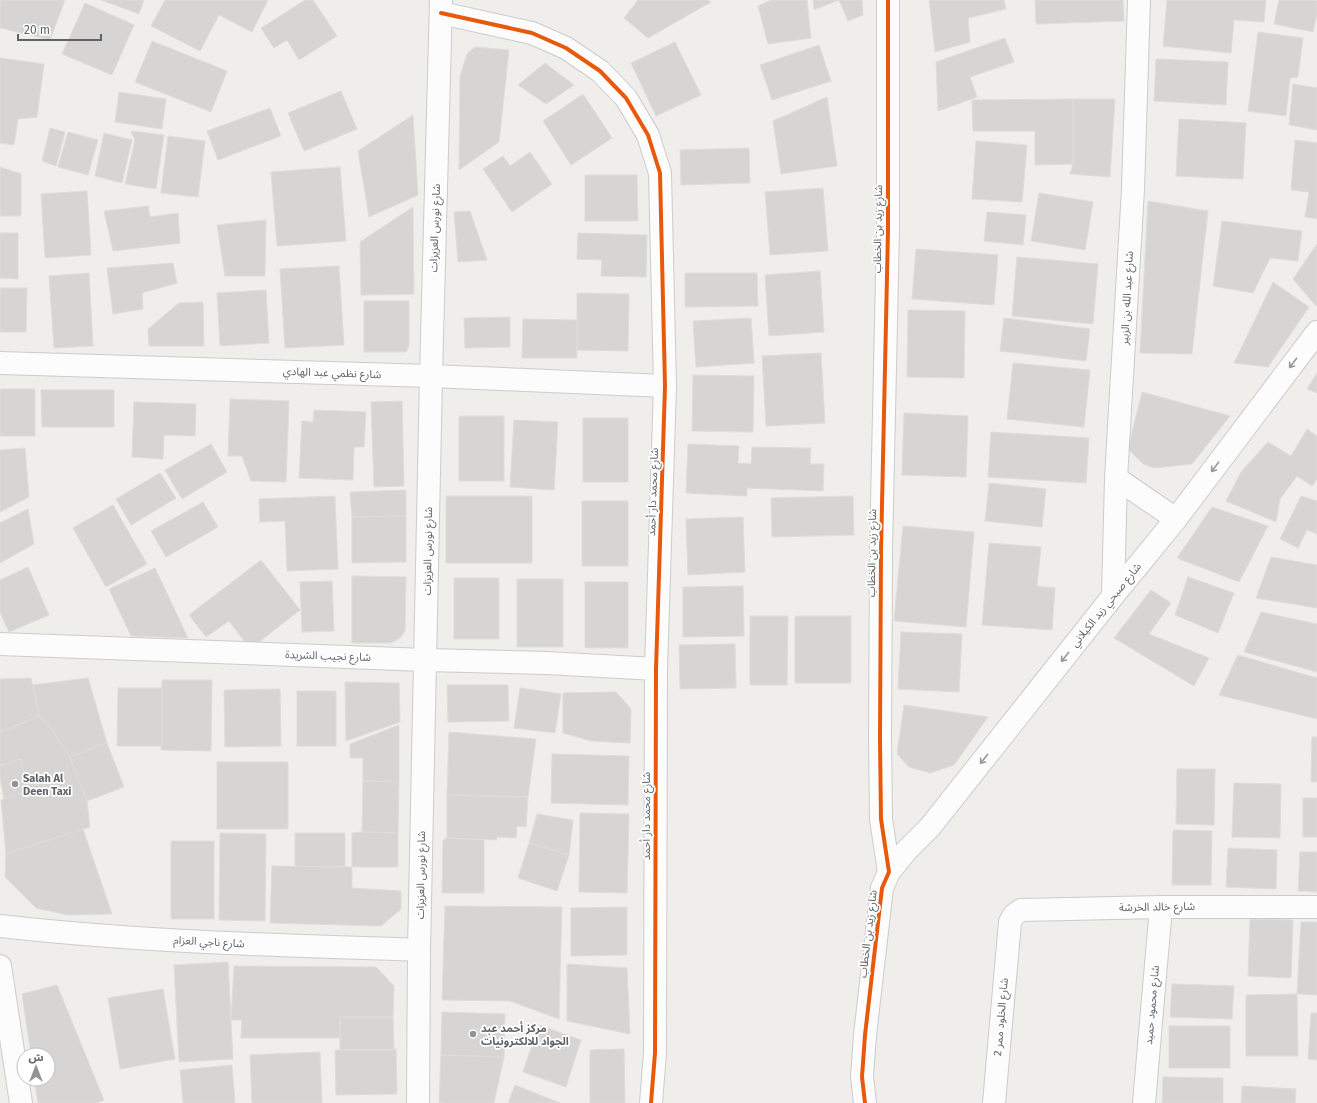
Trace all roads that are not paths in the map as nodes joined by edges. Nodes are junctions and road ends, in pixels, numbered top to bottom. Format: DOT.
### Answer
graph roads {
  1 [pos="888,0"];
  2 [pos="1139,0"];
  3 [pos="441,6"];
  4 [pos="1317,332"];
  5 [pos="0,364"];
  6 [pos="431,376"];
  7 [pos="665,386"];
  8 [pos="1116,478"];
  9 [pos="1176,519"];
  10 [pos="1113,596"];
  11 [pos="0,644"];
  12 [pos="426,660"];
  13 [pos="656,669"];
  14 [pos="885,880"];
  15 [pos="1161,907"];
  16 [pos="1317,907"];
  17 [pos="0,926"];
  18 [pos="1009,930"];
  19 [pos="419,950"];
  20 [pos="0,966"];
  21 [pos="21,1103"];
  22 [pos="418,1103"];
  23 [pos="651,1103"];
  24 [pos="865,1103"];
  25 [pos="994,1103"];
  26 [pos="1144,1103"];
  1 -- 14 [label="street, شارع زيد بن الخطاب"];
  2 -- 8 [label="street, شارع عبد الله بن الزبير"];
  3 -- 6 [label="street, شارع نورس العزيزات"];
  3 -- 7 [label="street, شارع محمد دار أحمد"];
  4 -- 9 [label="street, شارع صبحي زيد الكيلاني, one-way"];
  5 -- 6 [label="street, شارع نظمي عبد الهادي"];
  6 -- 7 [label="street, شارع نظمي عبد الهادي"];
  6 -- 12 [label="street, شارع نورس العزيزات"];
  7 -- 13 [label="street, شارع محمد دار أحمد"];
  8 -- 9 [label="street"];
  8 -- 10 [label="street, شارع عبد الله بن الزبير"];
  9 -- 10 [label="street, شارع صبحي زيد الكيلاني"];
  10 -- 14 [label="street, شارع صبحي زيد الكيلاني, one-way"];
  11 -- 12 [label="street, شارع نجيب الشريدة"];
  12 -- 13 [label="street, شارع نجيب الشريدة"];
  12 -- 19 [label="street, شارع نورس العزيزات"];
  13 -- 23 [label="street, شارع محمد دار أحمد"];
  14 -- 24 [label="street, شارع زيد بن الخطاب"];
  15 -- 16 [label="street, شارع خالد الخرشة"];
  15 -- 18 [label="street, شارع خالد الخرشة"];
  15 -- 26 [label="street, شارع محمود حميد"];
  17 -- 19 [label="street, شارع ناجي العزام"];
  18 -- 25 [label="street, شارع الخلود ممر 2"];
  19 -- 22 [label="street, شارع نورس العزيزات"];
  20 -- 21 [label="street"];
}
